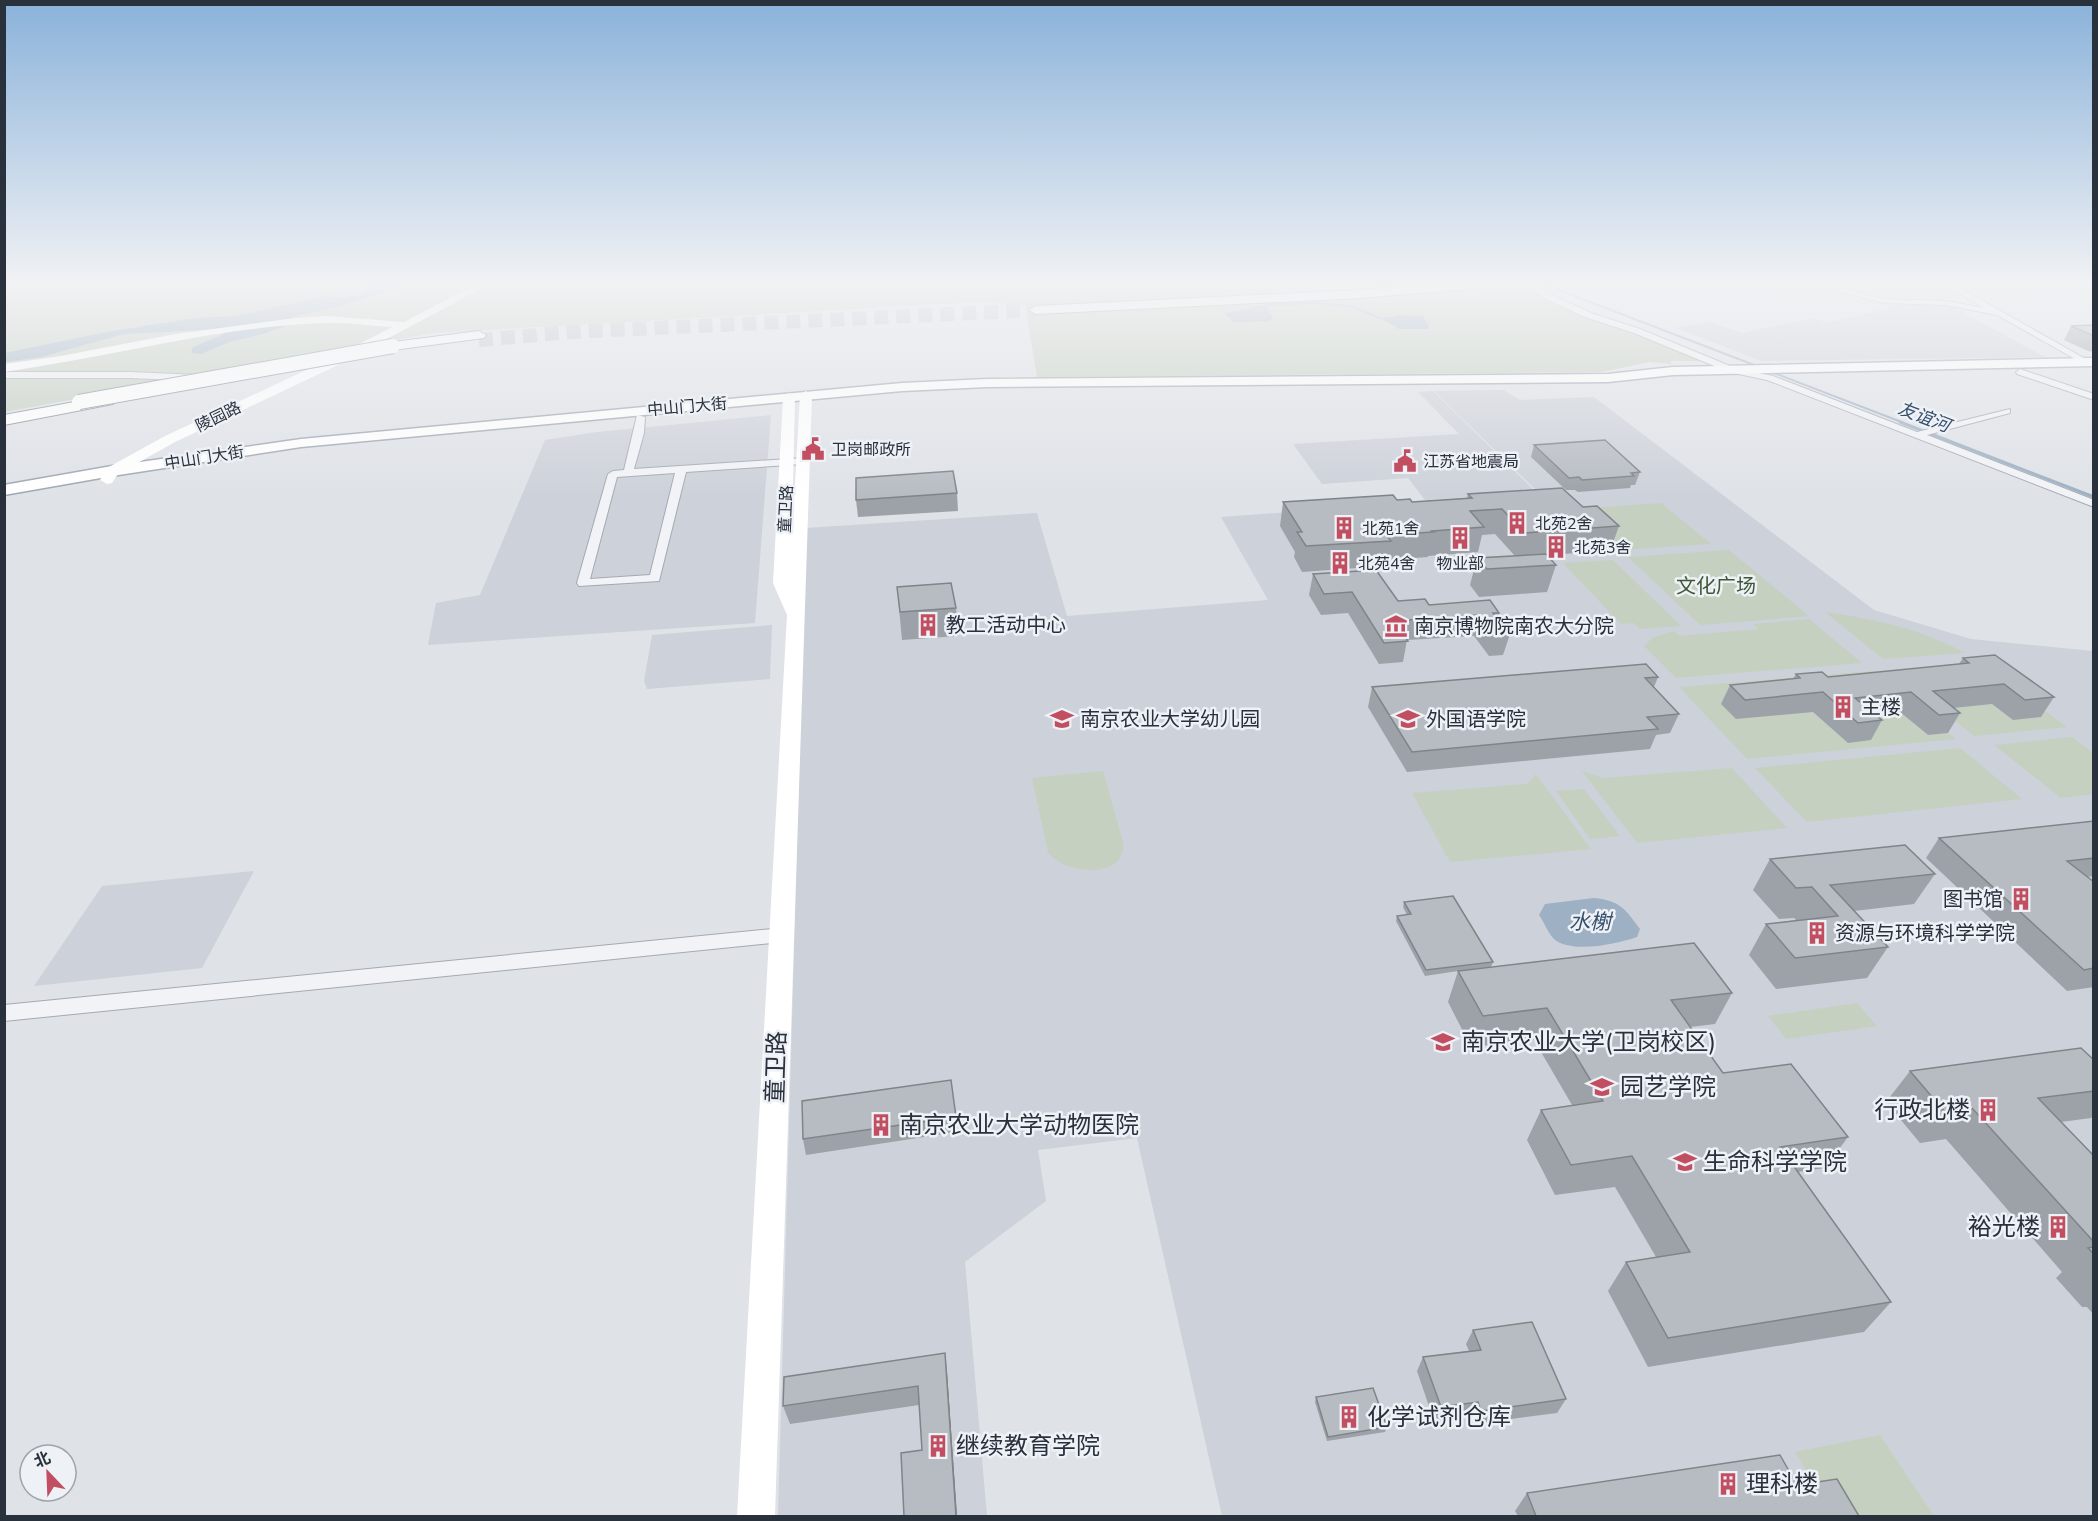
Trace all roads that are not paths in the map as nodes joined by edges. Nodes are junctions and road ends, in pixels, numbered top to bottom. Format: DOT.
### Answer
graph roads {
  1 [pos="85,355"];
  2 [pos="348,355"];
  3 [pos="354,355"];
  4 [pos="1695,355"];
  5 [pos="2076,355"];
  6 [pos="332,363"];
  7 [pos="2092,364"];
  8 [pos="4,368"];
  9 [pos="1732,370"];
  10 [pos="2020,372"];
  11 [pos="1774,373"];
  12 [pos="4,375"];
  13 [pos="2094,397"];
  14 [pos="798,399"];
  15 [pos="2007,411"];
  16 [pos="640,417"];
  17 [pos="4,418"];
  18 [pos="1920,435"];
  19 [pos="796,461"];
  20 [pos="681,470"];
  21 [pos="628,473"];
  22 [pos="109,475"];
  23 [pos="4,490"];
  24 [pos="4,498"];
  25 [pos="2094,504"];
  26 [pos="782,935"];
  27 [pos="4,1013"];
  28 [pos="756,1516"];
  1 -- 8 [label="street"];
  2 -- 6 [label="street, 陵园路"];
  3 -- 17 [label="highway, bridge"];
  4 -- 9 [label="street"];
  5 -- 7 [label="street"];
  6 -- 12 [label="street"];
  6 -- 22 [label="street, 陵园路"];
  7 -- 10 [label="main road, 中山门大街"];
  7 -- 11 [label="main road, 中山门大街"];
  9 -- 11 [label="street"];
  9 -- 11 [label="main road, 中山门大街"];
  9 -- 14 [label="main road, 中山门大街"];
  10 -- 11 [label="main road, 中山门大街"];
  10 -- 13 [label="street"];
  11 -- 14 [label="main road, 中山门大街"];
  11 -- 18 [label="street"];
  14 -- 16 [label="main road, 中山门大街"];
  14 -- 19 [label="street, 童卫路"];
  14 -- 22 [label="main road, 中山门大街"];
  15 -- 18 [label="street"];
  16 -- 21 [label="street"];
  16 -- 22 [label="main road, 中山门大街"];
  18 -- 25 [label="street"];
  19 -- 20 [label="street"];
  19 -- 26 [label="street, 童卫路"];
  20 -- 21 [label="street"];
  20 -- 21 [label="street"];
  22 -- 23 [label="main road, 中山门大街"];
  22 -- 24 [label="main road, 中山门大街"];
  26 -- 27 [label="street"];
  26 -- 28 [label="street, 童卫路"];
}
